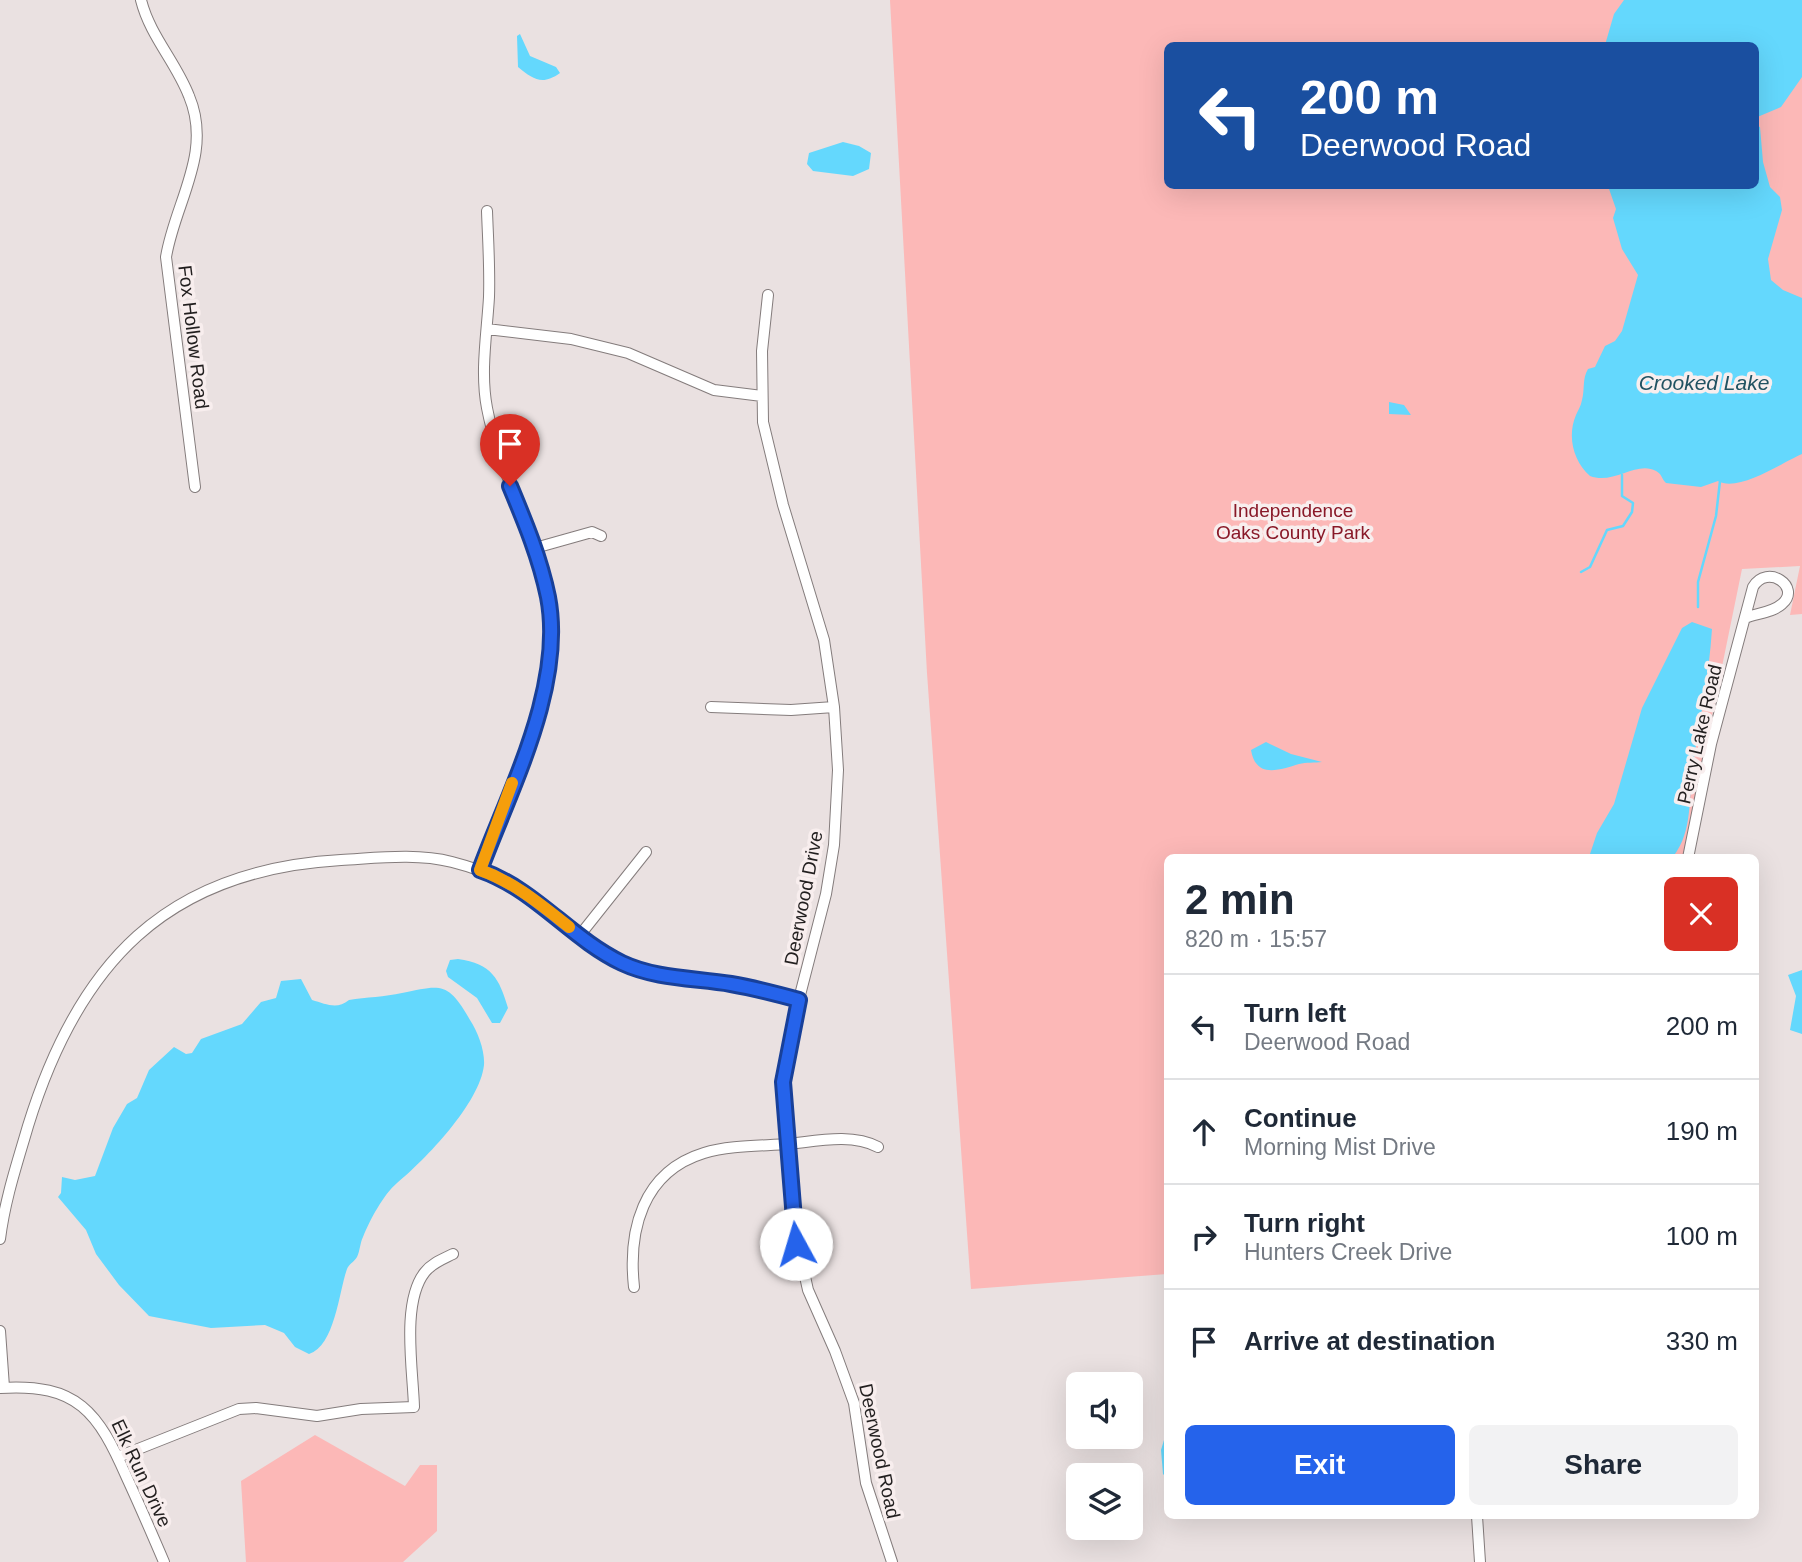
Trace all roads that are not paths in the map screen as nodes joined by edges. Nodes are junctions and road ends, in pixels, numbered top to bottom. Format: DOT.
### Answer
graph roads {
  1 [pos="141,0"];
  2 [pos="487,211"];
  3 [pos="768,295"];
  4 [pos="487,329"];
  5 [pos="762,396"];
  6 [pos="195,487"];
  7 [pos="601,536"];
  8 [pos="535,548"];
  9 [pos="1745,618"];
  10 [pos="711,707"];
  11 [pos="834,707"];
  12 [pos="646,852"];
  13 [pos="1689,854"];
  14 [pos="480,870"];
  15 [pos="579,935"];
  16 [pos="799,1000"];
  17 [pos="786,1144"];
  18 [pos="878,1147"];
  19 [pos="0,1239"];
  20 [pos="453,1254"];
  21 [pos="634,1287"];
  22 [pos="0,1331"];
  23 [pos="2,1387"];
  24 [pos="118,1457"];
  25 [pos="1476,1519"];
  26 [pos="164,1562"];
  27 [pos="892,1562"];
  28 [pos="1480,1562"];
  1 -- 6 [label="street, Fox Hollow Road"];
  2 -- 4 [label="street"];
  3 -- 5 [label="street"];
  4 -- 5 [label="street"];
  4 -- 8 [label="street"];
  5 -- 11 [label="street, Deerwood Drive"];
  7 -- 8 [label="street"];
  8 -- 14 [label="street"];
  9 -- 9 [label="street, Perry Lake Road"];
  9 -- 13 [label="street, Perry Lake Road"];
  10 -- 11 [label="street"];
  11 -- 16 [label="street, Deerwood Drive"];
  12 -- 15 [label="street"];
  14 -- 15 [label="street"];
  14 -- 19 [label="street"];
  15 -- 16 [label="street"];
  16 -- 17 [label="street, Deerwood Road"];
  17 -- 18 [label="street"];
  17 -- 21 [label="street"];
  17 -- 27 [label="street, Deerwood Road"];
  20 -- 24 [label="street"];
  22 -- 23 [label="street"];
  23 -- 24 [label="street, Elk Run Drive"];
  24 -- 26 [label="street, Elk Run Drive"];
  25 -- 28 [label="street"];
}
